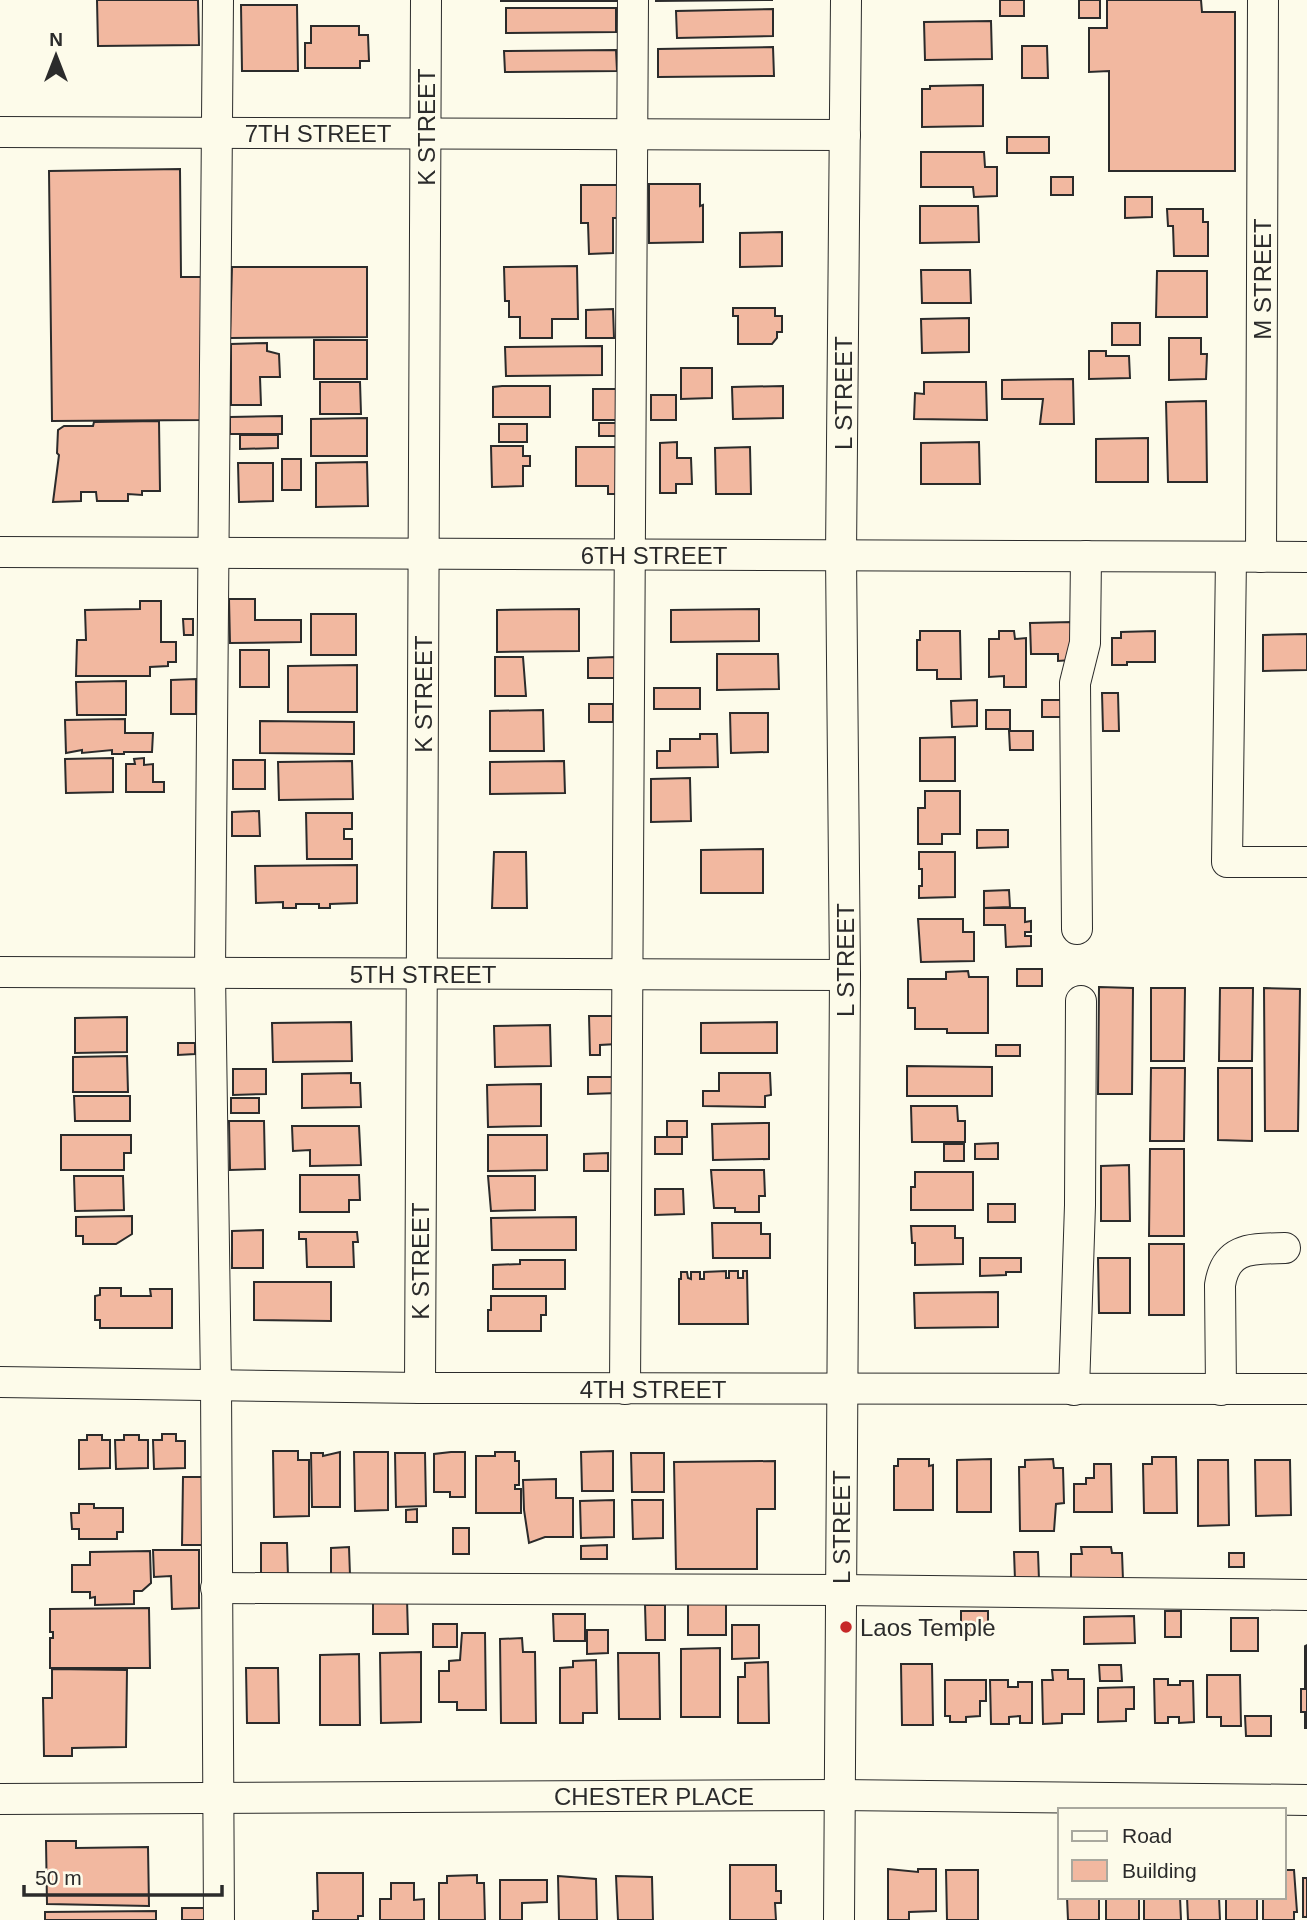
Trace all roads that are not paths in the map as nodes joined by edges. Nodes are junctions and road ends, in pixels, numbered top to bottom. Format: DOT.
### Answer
graph roads {
  1 [pos="218,0"];
  2 [pos="426,0"];
  3 [pos="633,0"];
  4 [pos="846,0"];
  5 [pos="1264,0"];
  6 [pos="0,132"];
  7 [pos="218,133"];
  8 [pos="426,134"];
  9 [pos="633,134"];
  10 [pos="845,135"];
  11 [pos="0,552"];
  12 [pos="213,553"];
  13 [pos="424,554"];
  14 [pos="629,554"];
  15 [pos="841,555"];
  16 [pos="1086,556"];
  17 [pos="1231,557"];
  18 [pos="1261,557"];
  19 [pos="1307,557"];
  20 [pos="1307,862"];
  21 [pos="1077,929"];
  22 [pos="0,972"];
  23 [pos="210,973"];
  24 [pos="422,974"];
  25 [pos="628,974"];
  26 [pos="845,975"];
  27 [pos="1081,1001"];
  28 [pos="1285,1248"];
  29 [pos="0,1382"];
  30 [pos="216,1385"];
  31 [pos="420,1388"];
  32 [pos="625,1389"];
  33 [pos="842,1390"];
  34 [pos="1074,1390"];
  35 [pos="1221,1390"];
  36 [pos="1307,1390"];
  37 [pos="216,1588"];
  38 [pos="840,1590"];
  39 [pos="1307,1595"];
  40 [pos="839,1795"];
  41 [pos="217,1798"];
  42 [pos="0,1799"];
  43 [pos="1307,1800"];
  44 [pos="219,1920"];
  45 [pos="839,1920"];
  1 -- 7 [label="street"];
  2 -- 8 [label="street, K STREET"];
  3 -- 9 [label="street"];
  4 -- 10 [label="street, L STREET"];
  5 -- 18 [label="street, M STREET"];
  6 -- 7 [label="street, 7TH STREET"];
  7 -- 8 [label="street, 7TH STREET"];
  7 -- 12 [label="street"];
  8 -- 9 [label="street, 7TH STREET"];
  8 -- 13 [label="street, K STREET"];
  9 -- 10 [label="street, 7TH STREET"];
  9 -- 14 [label="street"];
  10 -- 15 [label="street, L STREET"];
  11 -- 12 [label="street, 6TH STREET"];
  12 -- 13 [label="street, 6TH STREET"];
  12 -- 23 [label="street"];
  13 -- 14 [label="street, 6TH STREET"];
  13 -- 24 [label="street, K STREET"];
  14 -- 15 [label="street, 6TH STREET"];
  14 -- 25 [label="street"];
  15 -- 16 [label="street, 6TH STREET"];
  15 -- 26 [label="street, L STREET"];
  16 -- 17 [label="street, 6TH STREET"];
  16 -- 21 [label="street"];
  17 -- 18 [label="street, 6TH STREET"];
  17 -- 20 [label="street"];
  18 -- 19 [label="street, 6TH STREET"];
  22 -- 23 [label="street, 5TH STREET"];
  23 -- 24 [label="street, 5TH STREET"];
  23 -- 30 [label="street"];
  24 -- 25 [label="street, 5TH STREET"];
  24 -- 31 [label="street, K STREET"];
  25 -- 26 [label="street, 5TH STREET"];
  25 -- 32 [label="street"];
  26 -- 33 [label="street, L STREET"];
  27 -- 34 [label="street"];
  28 -- 35 [label="street"];
  29 -- 30 [label="street, 4TH STREET"];
  30 -- 31 [label="street, 4TH STREET"];
  30 -- 37 [label="street"];
  31 -- 32 [label="street, 4TH STREET"];
  32 -- 33 [label="street, 4TH STREET"];
  33 -- 34 [label="street, 4TH STREET"];
  33 -- 38 [label="street, L STREET"];
  34 -- 35 [label="street, 4TH STREET"];
  35 -- 36 [label="street, 4TH STREET"];
  37 -- 38 [label="street"];
  37 -- 41 [label="street"];
  38 -- 39 [label="street"];
  38 -- 40 [label="street, L STREET"];
  40 -- 41 [label="street, CHESTER PLACE"];
  40 -- 43 [label="street, CHESTER PLACE"];
  40 -- 45 [label="street, L STREET"];
  41 -- 42 [label="street, CHESTER PLACE"];
  41 -- 44 [label="street"];
}
